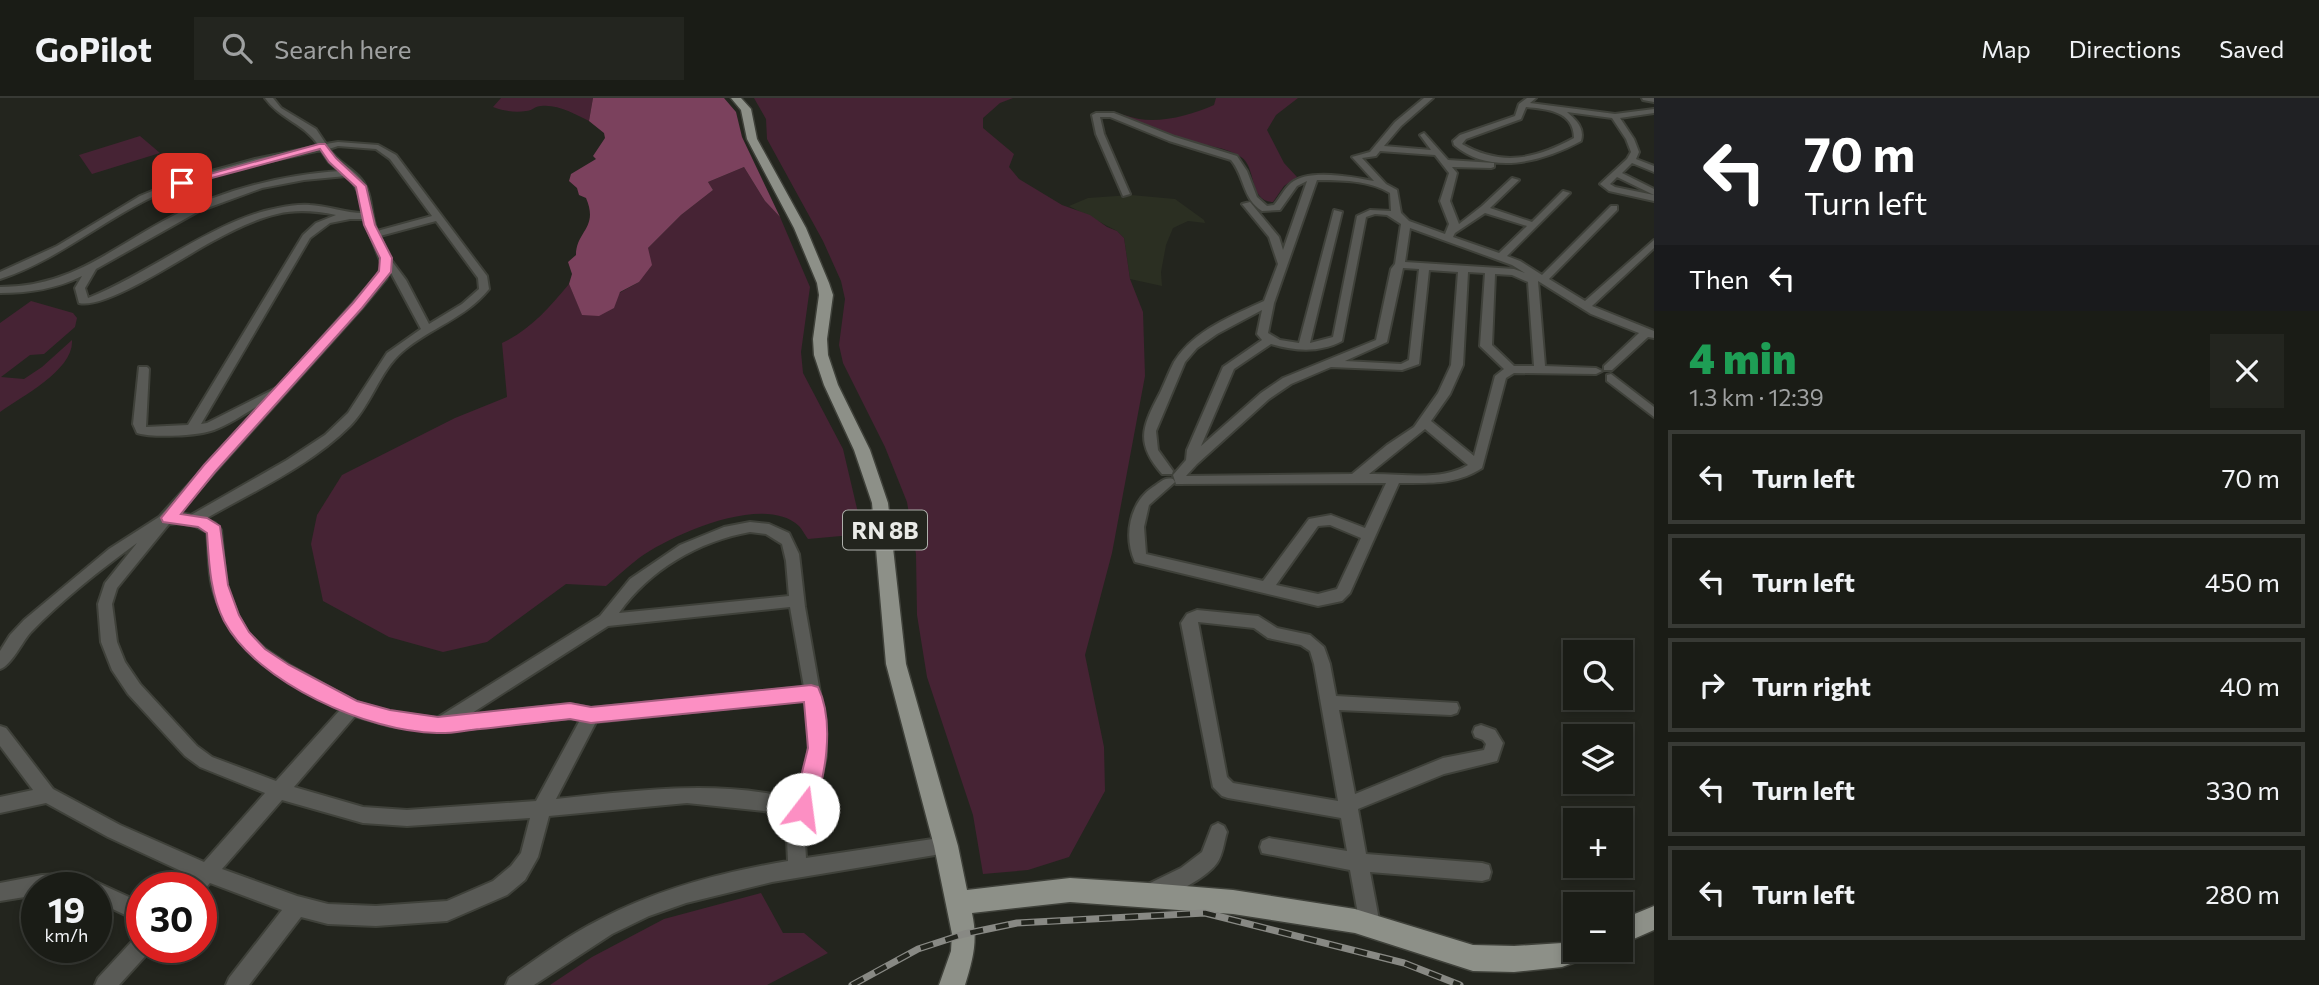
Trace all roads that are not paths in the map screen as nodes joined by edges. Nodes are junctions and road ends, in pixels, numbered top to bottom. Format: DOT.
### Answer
graph roads {
  1 [pos="269,98"];
  2 [pos="736,98"];
  3 [pos="1429,98"];
  4 [pos="1532,98"];
  5 [pos="1646,98"];
  6 [pos="1654,100"];
  7 [pos="1523,104"];
  8 [pos="1559,110"];
  9 [pos="1654,111"];
  10 [pos="1615,116"];
  11 [pos="1424,135"];
  12 [pos="322,146"];
  13 [pos="1373,151"];
  14 [pos="1437,153"];
  15 [pos="1404,157"];
  16 [pos="1631,160"];
  17 [pos="1505,161"];
  18 [pos="1444,162"];
  19 [pos="1654,169"];
  20 [pos="349,173"];
  21 [pos="1617,174"];
  22 [pos="1312,178"];
  23 [pos="1515,180"];
  24 [pos="1383,184"];
  25 [pos="1245,185"];
  26 [pos="1654,192"];
  27 [pos="1566,193"];
  28 [pos="1126,194"];
  29 [pos="1654,198"];
  30 [pos="1614,208"];
  31 [pos="1483,209"];
  32 [pos="1337,212"];
  33 [pos="344,214"];
  34 [pos="368,216"];
  35 [pos="437,218"];
  36 [pos="1402,220"];
  37 [pos="1533,225"];
  38 [pos="1450,234"];
  39 [pos="374,235"];
  40 [pos="1654,243"];
  41 [pos="1501,257"];
  42 [pos="386,258"];
  43 [pos="1283,265"];
  44 [pos="1400,265"];
  45 [pos="1424,265"];
  46 [pos="92,268"];
  47 [pos="1464,268"];
  48 [pos="1490,271"];
  49 [pos="0,276"];
  50 [pos="1540,281"];
  51 [pos="0,290"];
  52 [pos="1269,303"];
  53 [pos="1586,306"];
  54 [pos="426,329"];
  55 [pos="1652,334"];
  56 [pos="1268,341"];
  57 [pos="1304,345"];
  58 [pos="1329,364"];
  59 [pos="143,369"];
  60 [pos="1511,369"];
  61 [pos="1540,370"];
  62 [pos="1605,372"];
  63 [pos="285,387"];
  64 [pos="1654,413"];
  65 [pos="1425,422"];
  66 [pos="191,430"];
  67 [pos="1192,461"];
  68 [pos="1477,465"];
  69 [pos="1174,477"];
  70 [pos="1357,477"];
  71 [pos="1395,478"];
  72 [pos="169,518"];
  73 [pos="191,521"];
  74 [pos="1370,536"];
  75 [pos="1265,589"];
  76 [pos="796,601"];
  77 [pos="605,620"];
  78 [pos="0,663"];
  79 [pos="811,693"];
  80 [pos="1329,702"];
  81 [pos="352,708"];
  82 [pos="1451,708"];
  83 [pos="591,715"];
  84 [pos="438,725"];
  85 [pos="1481,732"];
  86 [pos="0,733"];
  87 [pos="280,791"];
  88 [pos="47,795"];
  89 [pos="0,805"];
  90 [pos="542,807"];
  91 [pos="1347,808"];
  92 [pos="796,825"];
  93 [pos="1218,832"];
  94 [pos="946,846"];
  95 [pos="1269,846"];
  96 [pos="1358,862"];
  97 [pos="798,866"];
  98 [pos="187,872"];
  99 [pos="208,872"];
  100 [pos="1482,872"];
  101 [pos="217,884"];
  102 [pos="21,888"];
  103 [pos="0,892"];
  104 [pos="1148,895"];
  105 [pos="959,903"];
  106 [pos="297,906"];
  107 [pos="1654,918"];
  108 [pos="1370,925"];
  109 [pos="1633,927"];
  110 [pos="1563,955"];
  111 [pos="126,962"];
  112 [pos="105,985"];
  113 [pos="236,985"];
  114 [pos="516,985"];
  115 [pos="952,985"];
  1 -- 12 [label="street"];
  2 -- 94 [label="main road, RN 8B"];
  3 -- 13 [label="street"];
  4 -- 7 [label="street"];
  5 -- 6 [label="street"];
  7 -- 8 [label="street"];
  7 -- 17 [label="street"];
  8 -- 10 [label="street"];
  8 -- 17 [label="street"];
  9 -- 10 [label="street"];
  10 -- 16 [label="street"];
  11 -- 14 [label="street"];
  12 -- 20 [label="street"];
  12 -- 35 [label="street"];
  12 -- 49 [label="street"];
  13 -- 14 [label="street"];
  13 -- 15 [label="street"];
  13 -- 24 [label="street"];
  14 -- 18 [label="street"];
  16 -- 19 [label="street"];
  16 -- 21 [label="street"];
  17 -- 18 [label="street"];
  18 -- 38 [label="street"];
  20 -- 34 [label="street"];
  20 -- 46 [label="street"];
  21 -- 26 [label="street"];
  21 -- 29 [label="street"];
  22 -- 24 [label="street"];
  22 -- 25 [label="street"];
  22 -- 43 [label="street"];
  23 -- 31 [label="street"];
  24 -- 36 [label="street"];
  25 -- 28 [label="street"];
  25 -- 43 [label="street"];
  27 -- 37 [label="street"];
  30 -- 50 [label="street"];
  31 -- 37 [label="street"];
  31 -- 38 [label="street"];
  32 -- 57 [label="street"];
  33 -- 34 [label="street"];
  33 -- 46 [label="street"];
  33 -- 66 [label="street"];
  34 -- 39 [label="street"];
  35 -- 39 [label="street"];
  35 -- 54 [label="street"];
  36 -- 38 [label="street"];
  36 -- 44 [label="street"];
  36 -- 57 [label="street"];
  37 -- 41 [label="street"];
  38 -- 41 [label="street"];
  39 -- 42 [label="street"];
  40 -- 53 [label="street"];
  41 -- 50 [label="street"];
  42 -- 54 [label="street"];
  42 -- 63 [label="street"];
  43 -- 52 [label="street"];
  44 -- 45 [label="street"];
  44 -- 58 [label="street"];
  45 -- 47 [label="street"];
  45 -- 58 [label="street"];
  46 -- 51 [label="street"];
  47 -- 48 [label="street"];
  47 -- 65 [label="street"];
  48 -- 50 [label="street"];
  48 -- 60 [label="street"];
  50 -- 53 [label="street"];
  50 -- 61 [label="street"];
  52 -- 56 [label="street"];
  52 -- 69 [label="street"];
  53 -- 55 [label="street"];
  54 -- 73 [label="street"];
  55 -- 62 [label="street"];
  56 -- 57 [label="street"];
  56 -- 67 [label="street"];
  58 -- 67 [label="street"];
  59 -- 66 [label="street"];
  60 -- 61 [label="street"];
  60 -- 68 [label="street"];
  61 -- 62 [label="street"];
  62 -- 64 [label="street"];
  63 -- 66 [label="street"];
  63 -- 72 [label="street"];
  65 -- 68 [label="street"];
  65 -- 70 [label="street"];
  67 -- 69 [label="street"];
  68 -- 71 [label="street"];
  69 -- 70 [label="street"];
  69 -- 75 [label="street"];
  70 -- 71 [label="street"];
  71 -- 74 [label="street"];
  72 -- 73 [label="street"];
  72 -- 78 [label="street"];
  72 -- 87 [label="street"];
  73 -- 81 [label="street"];
  74 -- 75 [label="street"];
  74 -- 75 [label="street"];
  76 -- 77 [label="street"];
  76 -- 77 [label="street"];
  76 -- 79 [label="street"];
  77 -- 84 [label="street"];
  79 -- 83 [label="street"];
  79 -- 92 [label="street"];
  80 -- 82 [label="street"];
  80 -- 91 [label="street"];
  80 -- 91 [label="street"];
  81 -- 84 [label="street"];
  81 -- 87 [label="street"];
  83 -- 84 [label="street"];
  83 -- 90 [label="street"];
  85 -- 91 [label="street"];
  86 -- 88 [label="street"];
  87 -- 90 [label="street"];
  87 -- 99 [label="street"];
  88 -- 89 [label="street"];
  88 -- 98 [label="street"];
  90 -- 92 [label="street"];
  90 -- 106 [label="street"];
  91 -- 96 [label="street"];
  92 -- 97 [label="street"];
  93 -- 104 [label="street"];
  94 -- 97 [label="street"];
  94 -- 105 [label="main road, RN 8B"];
  95 -- 96 [label="street"];
  96 -- 100 [label="street"];
  96 -- 108 [label="street"];
  97 -- 114 [label="street"];
  101 -- 106 [label="street"];
  102 -- 103 [label="street"];
  104 -- 105 [label="main road"];
  104 -- 108 [label="main road"];
  105 -- 115 [label="main road, RN 8B"];
  106 -- 113 [label="street"];
  107 -- 109 [label="main road"];
  108 -- 110 [label="main road"];
  111 -- 112 [label="street"];
}
